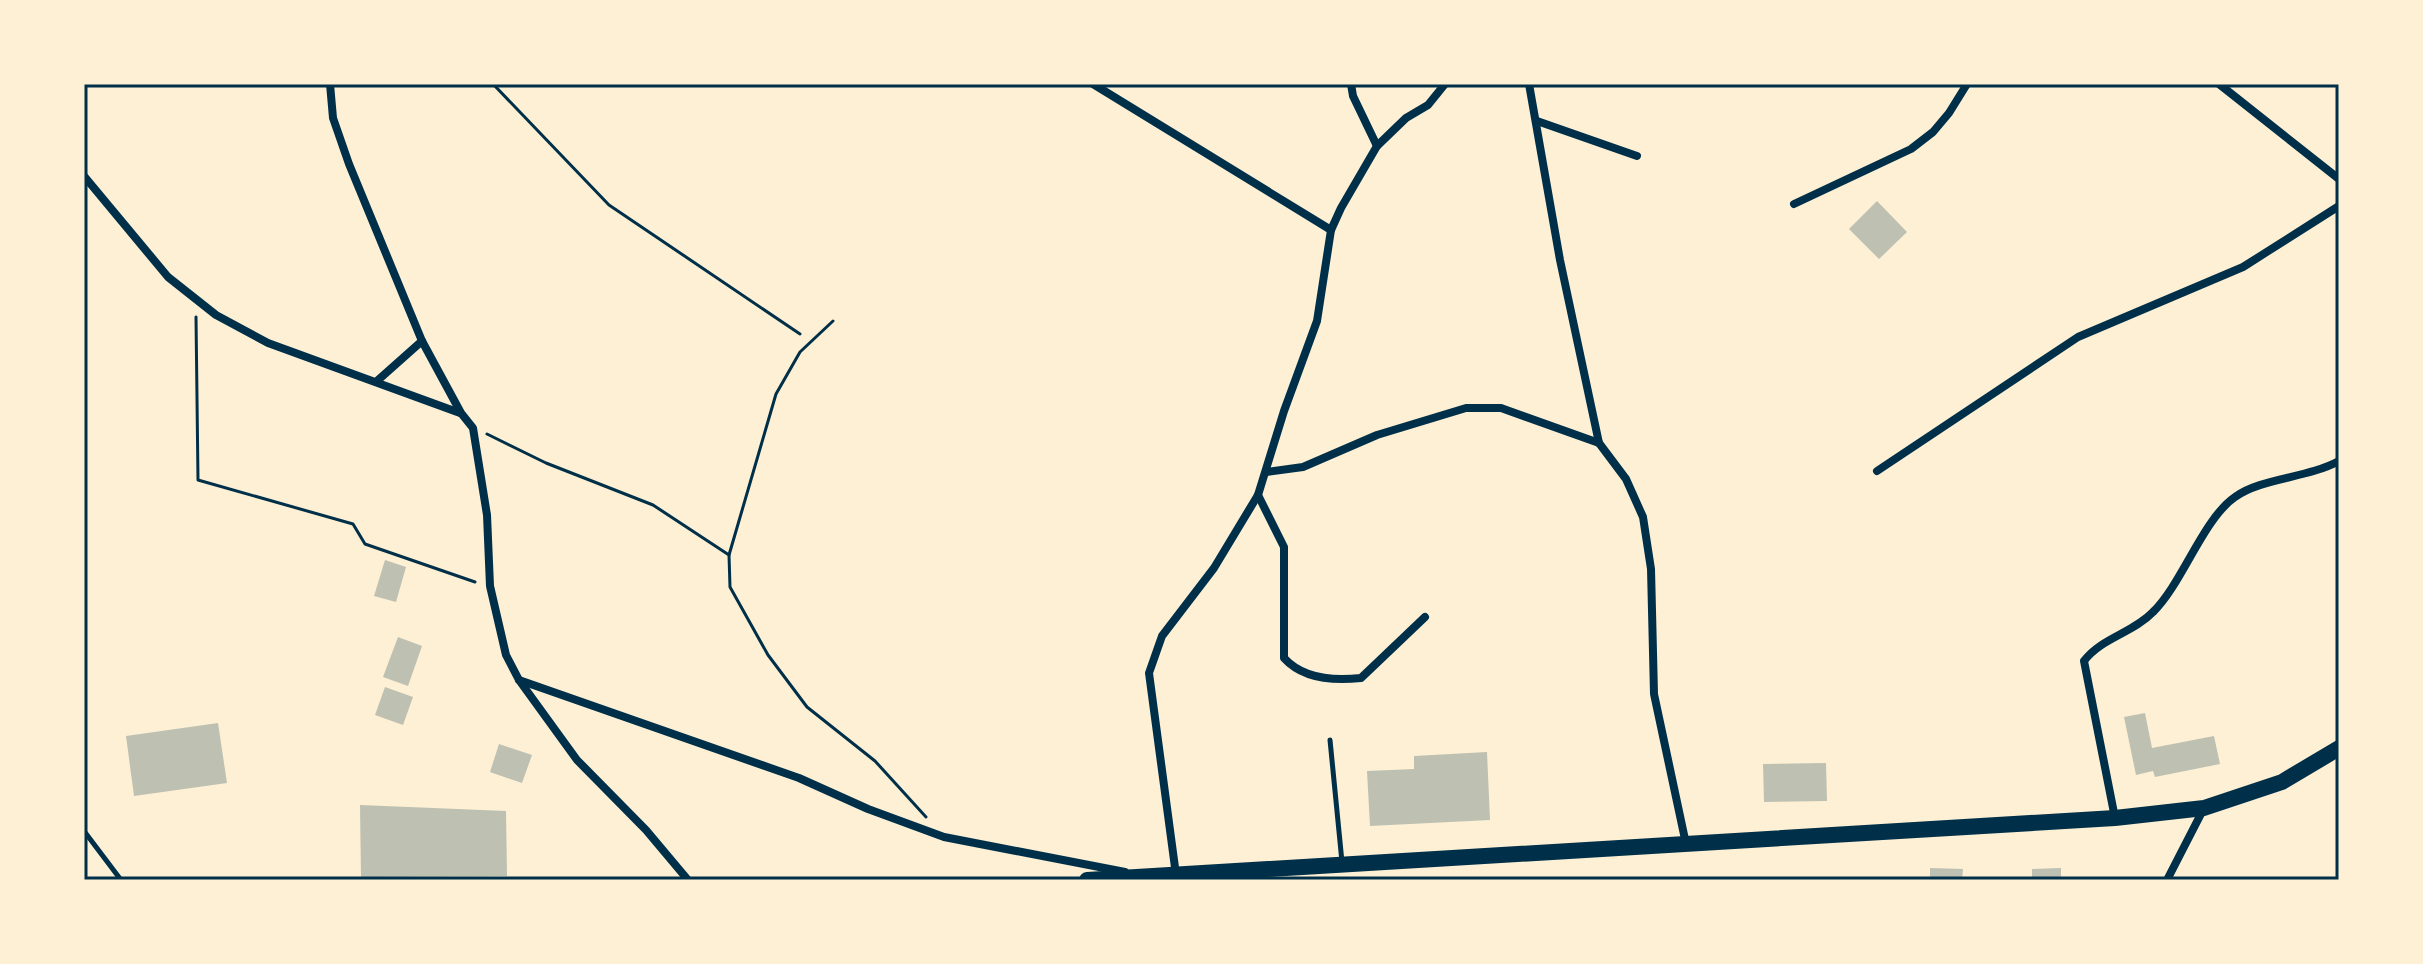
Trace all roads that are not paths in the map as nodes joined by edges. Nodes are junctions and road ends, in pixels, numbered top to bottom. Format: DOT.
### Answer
graph roads {
  1 [pos="330,84"];
  2 [pos="1093,84"];
  3 [pos="1351,84"];
  4 [pos="1445,84"];
  5 [pos="1529,84"];
  6 [pos="1967,84"];
  7 [pos="2219,84"];
  8 [pos="1537,121"];
  9 [pos="1377,146"];
  10 [pos="1637,156"];
  11 [pos="84,176"];
  12 [pos="2339,179"];
  13 [pos="1794,204"];
  14 [pos="2339,206"];
  15 [pos="1331,230"];
  16 [pos="422,341"];
  17 [pos="377,381"];
  18 [pos="461,413"];
  19 [pos="1599,443"];
  20 [pos="2339,461"];
  21 [pos="1877,471"];
  22 [pos="1266,472"];
  23 [pos="1258,495"];
  24 [pos="1425,617"];
  25 [pos="519,680"];
  26 [pos="1330,740"];
  27 [pos="2339,748"];
  28 [pos="2204,808"];
  29 [pos="2115,818"];
  30 [pos="84,831"];
  31 [pos="1686,844"];
  32 [pos="1342,865"];
  33 [pos="1176,875"];
  34 [pos="1149,878"];
  35 [pos="121,880"];
  36 [pos="688,880"];
  37 [pos="1087,880"];
  38 [pos="2167,880"];
  1 -- 16 [label="street"];
  2 -- 15 [label="street"];
  3 -- 9 [label="street"];
  4 -- 9 [label="street"];
  5 -- 8 [label="street"];
  6 -- 13 [label="street"];
  7 -- 12 [label="street"];
  8 -- 10 [label="street"];
  8 -- 19 [label="street"];
  9 -- 15 [label="street"];
  11 -- 17 [label="street"];
  14 -- 21 [label="street"];
  15 -- 22 [label="street"];
  16 -- 17 [label="street"];
  16 -- 18 [label="street"];
  17 -- 18 [label="street"];
  18 -- 25 [label="street"];
  19 -- 22 [label="street"];
  19 -- 31 [label="street"];
  20 -- 29 [label="street"];
  22 -- 23 [label="street"];
  23 -- 24 [label="street"];
  23 -- 33 [label="street"];
  25 -- 34 [label="street"];
  25 -- 36 [label="street"];
  26 -- 32 [label="lane"];
  27 -- 28 [label="main road"];
  28 -- 29 [label="main road"];
  28 -- 38 [label="street"];
  29 -- 31 [label="main road"];
  30 -- 35 [label="lane"];
  31 -- 32 [label="main road"];
  32 -- 33 [label="main road"];
  33 -- 34 [label="main road"];
  34 -- 37 [label="main road"];
}
